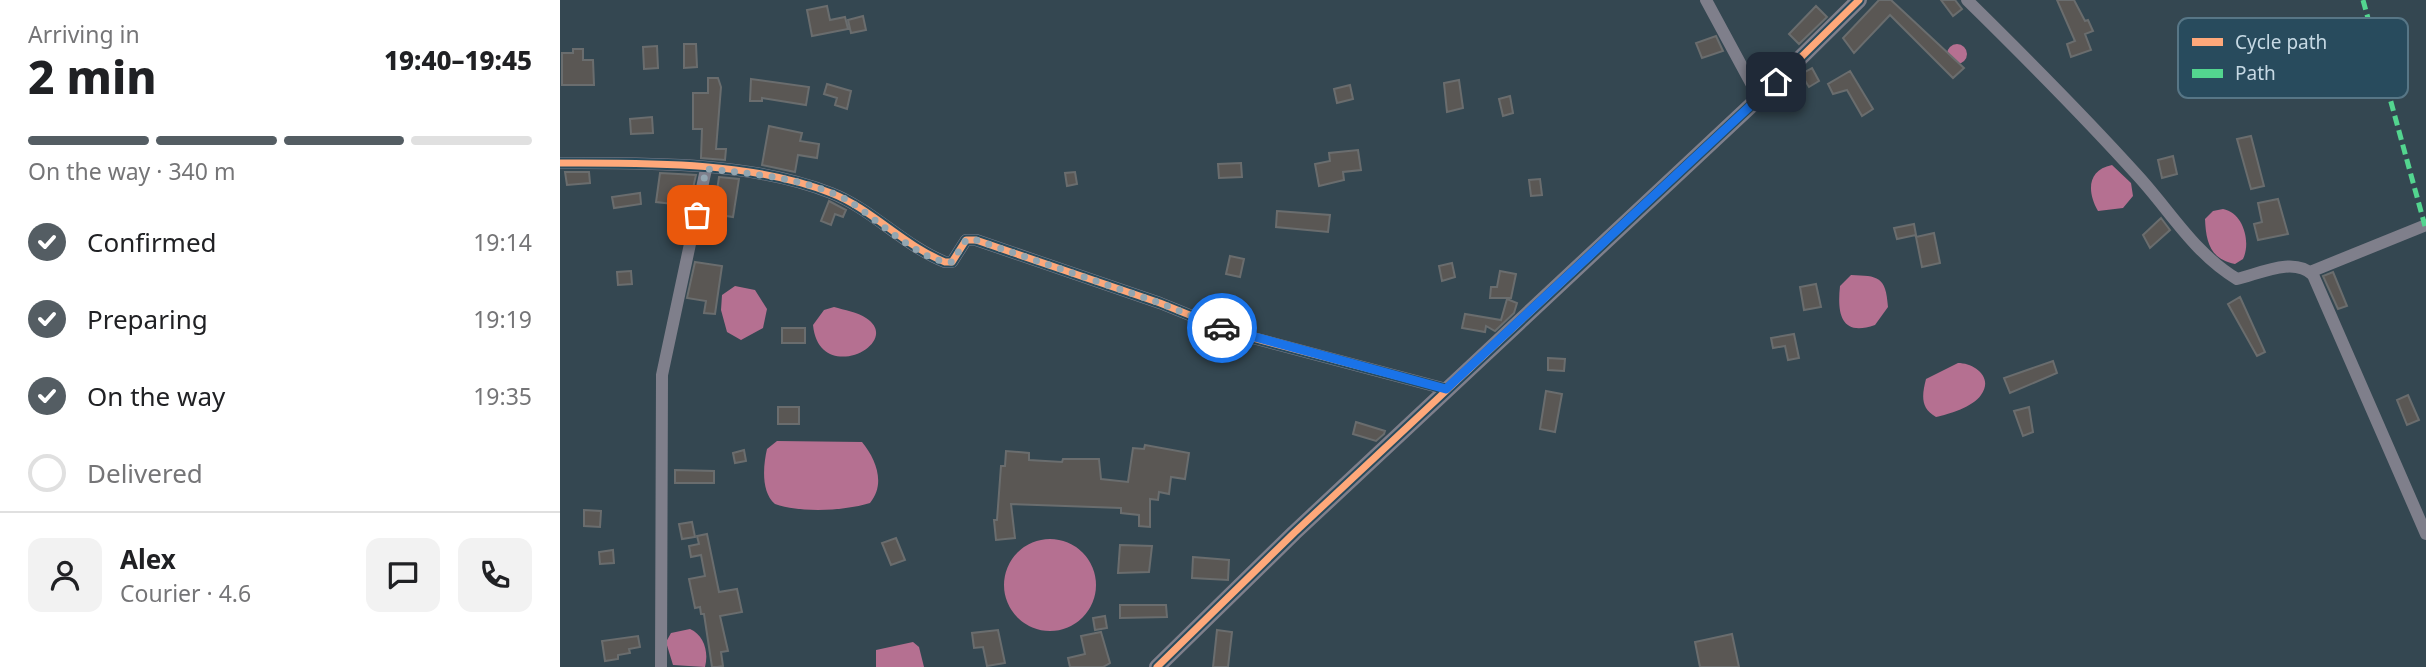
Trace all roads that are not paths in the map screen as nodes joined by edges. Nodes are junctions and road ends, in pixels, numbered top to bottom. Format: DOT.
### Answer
graph roads {
  1 [pos="1706,0"];
  2 [pos="1859,0"];
  3 [pos="1967,0"];
  4 [pos="1759,98"];
  5 [pos="560,163"];
  6 [pos="706,169"];
  7 [pos="2426,225"];
  8 [pos="2310,272"];
  9 [pos="1446,389"];
  10 [pos="2426,534"];
  11 [pos="661,667"];
  12 [pos="1157,667"];
  1 -- 4 [label="street"];
  2 -- 4 [label="street"];
  3 -- 8 [label="street"];
  4 -- 9 [label="street"];
  5 -- 6 [label="street"];
  6 -- 9 [label="street"];
  6 -- 11 [label="street"];
  7 -- 8 [label="street"];
  8 -- 10 [label="street"];
  9 -- 12 [label="street"];
}
